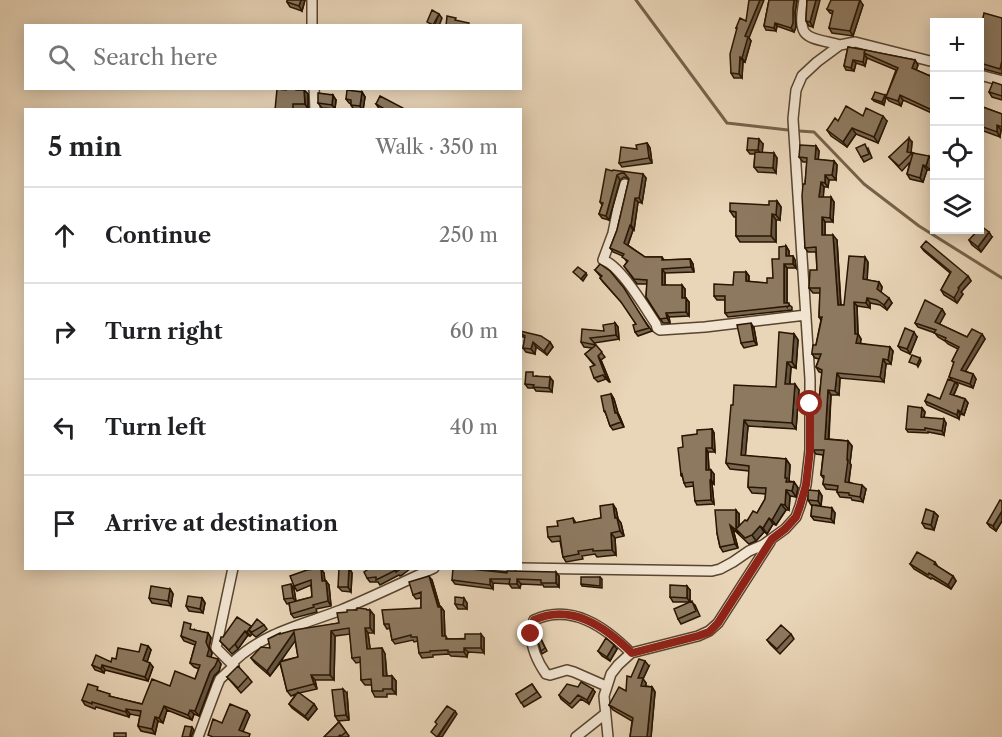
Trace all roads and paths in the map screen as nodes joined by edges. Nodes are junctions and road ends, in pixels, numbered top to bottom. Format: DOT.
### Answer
graph roads {
  1 [pos="312,0"];
  2 [pos="804,0"];
  3 [pos="312,24"];
  4 [pos="840,45"];
  5 [pos="930,61"];
  6 [pos="984,76"];
  7 [pos="1002,81"];
  8 [pos="314,90"];
  9 [pos="315,108"];
  10 [pos="625,184"];
  11 [pos="806,315"];
  12 [pos="772,539"];
  13 [pos="522,568"];
  14 [pos="233,570"];
  15 [pos="430,570"];
  16 [pos="632,653"];
  17 [pos="234,666"];
  18 [pos="606,686"];
  19 [pos="605,714"];
  20 [pos="198,737"];
  21 [pos="576,737"];
  22 [pos="608,737"];
  1 -- 3 [label="street"];
  2 -- 4 [label="street"];
  4 -- 5 [label="street"];
  4 -- 11 [label="street"];
  6 -- 7 [label="street"];
  8 -- 9 [label="street"];
  10 -- 11 [label="street"];
  11 -- 12 [label="street"];
  12 -- 13 [label="street"];
  12 -- 16 [label="street"];
  14 -- 17 [label="street"];
  15 -- 17 [label="street"];
  16 -- 18 [label="street"];
  16 -- 18 [label="street"];
  17 -- 20 [label="street"];
  18 -- 19 [label="street"];
  19 -- 21 [label="street"];
  19 -- 22 [label="street"];
}
